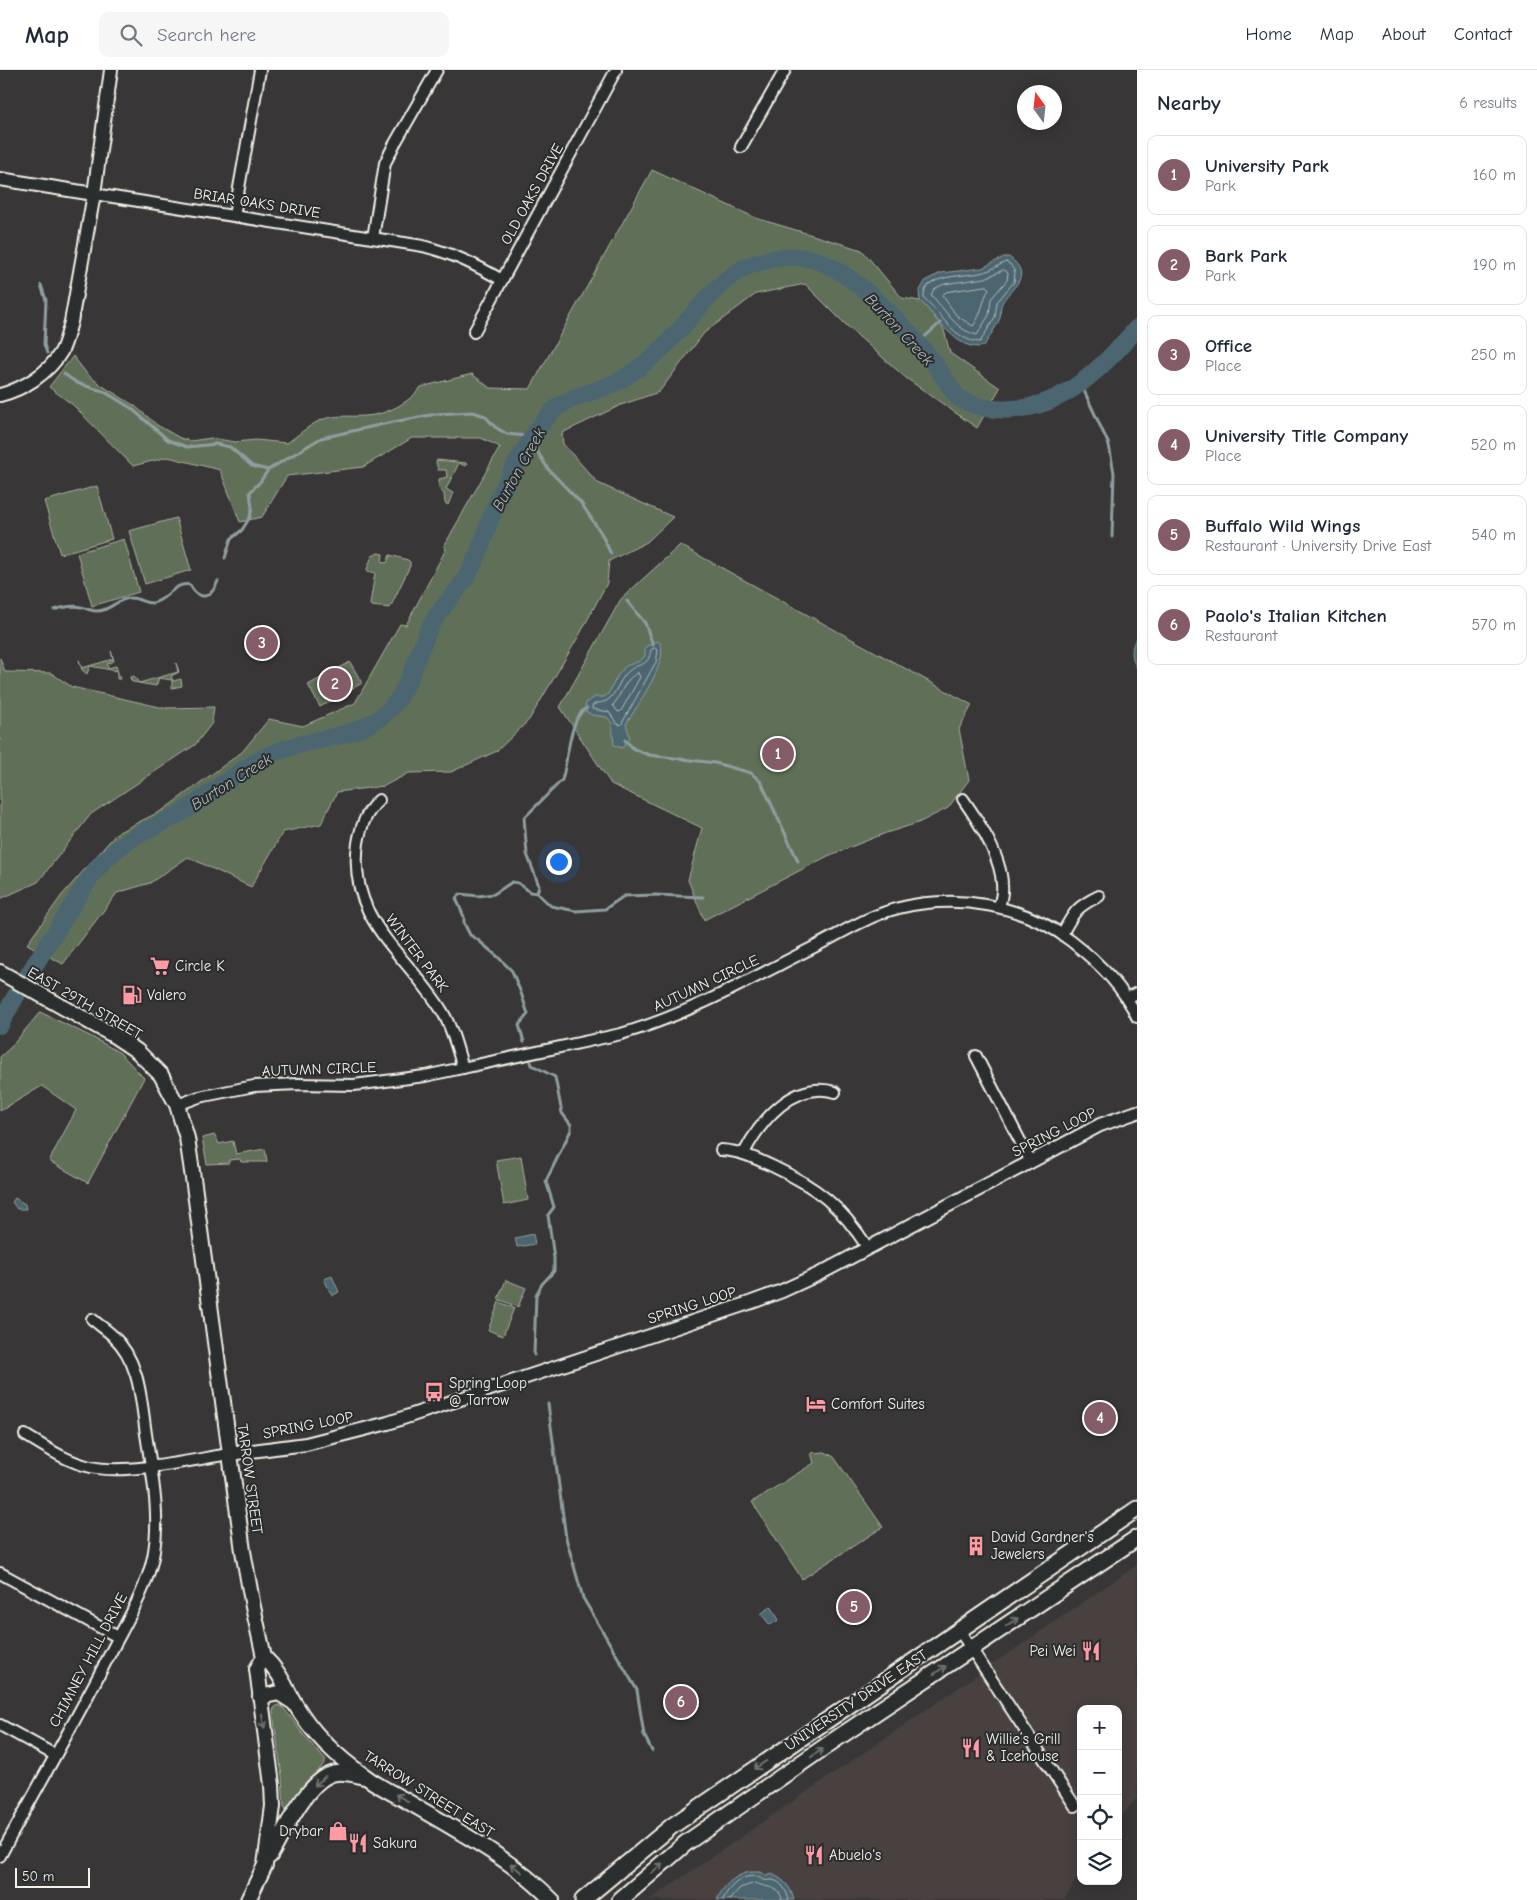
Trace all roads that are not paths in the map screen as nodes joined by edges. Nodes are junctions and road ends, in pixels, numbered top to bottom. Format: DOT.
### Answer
graph roads {
  1 [pos="111,70"];
  2 [pos="260,70"];
  3 [pos="437,70"];
  4 [pos="616,70"];
  5 [pos="785,70"];
  6 [pos="741,147"];
  7 [pos="0,179"];
  8 [pos="94,194"];
  9 [pos="234,216"];
  10 [pos="373,238"];
  11 [pos="502,280"];
  12 [pos="474,332"];
  13 [pos="0,395"];
  14 [pos="963,799"];
  15 [pos="379,800"];
  16 [pos="1099,896"];
  17 [pos="999,907"];
  18 [pos="1062,934"];
  19 [pos="2,973"];
  20 [pos="1137,993"];
  21 [pos="1127,998"];
  22 [pos="1137,1017"];
  23 [pos="976,1056"];
  24 [pos="151,1065"];
  25 [pos="463,1068"];
  26 [pos="836,1092"];
  27 [pos="177,1105"];
  28 [pos="1137,1112"];
  29 [pos="721,1150"];
  30 [pos="744,1153"];
  31 [pos="1030,1162"];
  32 [pos="868,1248"];
  33 [pos="92,1319"];
  34 [pos="25,1434"];
  35 [pos="230,1454"];
  36 [pos="151,1466"];
  37 [pos="1137,1509"];
  38 [pos="1137,1538"];
  39 [pos="0,1573"];
  40 [pos="960,1630"];
  41 [pos="118,1638"];
  42 [pos="972,1649"];
  43 [pos="264,1657"];
  44 [pos="260,1697"];
  45 [pos="295,1704"];
  46 [pos="0,1725"];
  47 [pos="799,1739"];
  48 [pos="55,1755"];
  49 [pos="789,1772"];
  50 [pos="366,1777"];
  51 [pos="1075,1806"];
  52 [pos="0,1856"];
  53 [pos="265,1865"];
  54 [pos="248,1900"];
  55 [pos="552,1900"];
  56 [pos="583,1900"];
  57 [pos="620,1900"];
  1 -- 8 [label="street"];
  2 -- 9 [label="street"];
  3 -- 10 [label="street"];
  4 -- 11 [label="street, OLD OAKS DRIVE"];
  5 -- 6 [label="street"];
  7 -- 8 [label="street, BRIAR OAKS DRIVE"];
  8 -- 9 [label="street, BRIAR OAKS DRIVE"];
  8 -- 13 [label="street"];
  9 -- 10 [label="street, BRIAR OAKS DRIVE"];
  10 -- 11 [label="street, BRIAR OAKS DRIVE"];
  11 -- 12 [label="street, OLD OAKS DRIVE"];
  14 -- 17 [label="street"];
  15 -- 25 [label="street, WINTER PARK"];
  16 -- 18 [label="street"];
  17 -- 18 [label="street, AUTUMN CIRCLE"];
  17 -- 25 [label="street, AUTUMN CIRCLE"];
  18 -- 21 [label="street, AUTUMN CIRCLE"];
  19 -- 24 [label="main road, EAST 29TH STREET"];
  20 -- 21 [label="street"];
  21 -- 22 [label="street, AUTUMN CIRCLE"];
  23 -- 31 [label="street"];
  24 -- 27 [label="main road, TARROW STREET"];
  25 -- 27 [label="street, AUTUMN CIRCLE"];
  26 -- 30 [label="street"];
  27 -- 35 [label="main road, TARROW STREET"];
  28 -- 31 [label="street, SPRING LOOP"];
  29 -- 30 [label="street"];
  30 -- 32 [label="street"];
  31 -- 32 [label="street, SPRING LOOP"];
  32 -- 35 [label="street, SPRING LOOP"];
  33 -- 36 [label="street, CHIMNEY HILL DRIVE"];
  34 -- 36 [label="street"];
  35 -- 36 [label="street"];
  35 -- 43 [label="main road, TARROW STREET"];
  36 -- 41 [label="street, CHIMNEY HILL DRIVE"];
  37 -- 40 [label="main road, UNIVERSITY DRIVE EAST"];
  42 -- 38 [label="main road, UNIVERSITY DRIVE EAST, one-way"];
  39 -- 41 [label="street"];
  40 -- 42 [label="street"];
  40 -- 47 [label="main road, UNIVERSITY DRIVE EAST"];
  41 -- 48 [label="street, CHIMNEY HILL DRIVE"];
  49 -- 42 [label="main road, UNIVERSITY DRIVE EAST, one-way"];
  42 -- 51 [label="street"];
  43 -- 44 [label="main road, TARROW STREET"];
  43 -- 45 [label="main road, TARROW STREET EAST"];
  44 -- 45 [label="main road"];
  44 -- 53 [label="main road, TARROW STREET, one-way"];
  45 -- 50 [label="main road, TARROW STREET EAST"];
  46 -- 48 [label="street"];
  47 -- 49 [label="main road"];
  47 -- 56 [label="main road, UNIVERSITY DRIVE EAST, one-way"];
  48 -- 52 [label="street, CHIMNEY HILL DRIVE"];
  57 -- 49 [label="main road, UNIVERSITY DRIVE EAST, one-way"];
  50 -- 53 [label="main road, one-way"];
  55 -- 50 [label="main road, TARROW STREET EAST, one-way"];
  53 -- 54 [label="main road, TARROW STREET"];
}
